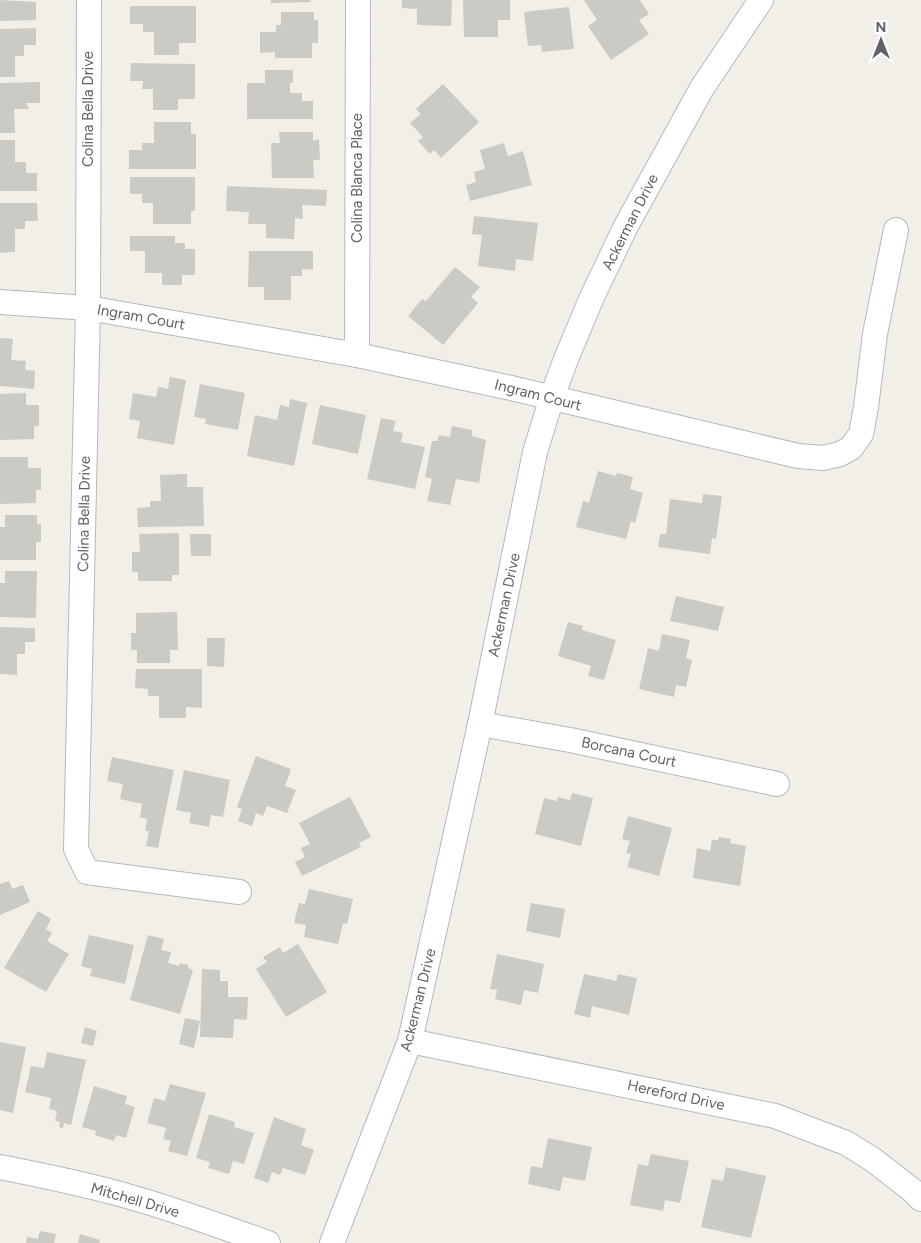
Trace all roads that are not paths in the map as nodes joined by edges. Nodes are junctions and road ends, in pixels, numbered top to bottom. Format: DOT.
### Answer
graph roads {
  1 [pos="88,0"];
  2 [pos="358,0"];
  3 [pos="760,0"];
  4 [pos="896,230"];
  5 [pos="0,302"];
  6 [pos="88,308"];
  7 [pos="356,355"];
  8 [pos="552,397"];
  9 [pos="480,724"];
  10 [pos="777,784"];
  11 [pos="239,892"];
  12 [pos="410,1041"];
  13 [pos="0,1167"];
  14 [pos="921,1199"];
  15 [pos="268,1243"];
  16 [pos="332,1243"];
  1 -- 6 [label="street, Colina Bella Drive"];
  2 -- 7 [label="street, Colina Blanca Place"];
  3 -- 8 [label="street, Ackerman Drive"];
  4 -- 8 [label="street, Ingram Court"];
  5 -- 6 [label="street, Ingram Court"];
  6 -- 7 [label="street, Ingram Court"];
  6 -- 11 [label="street, Colina Bella Drive"];
  7 -- 8 [label="street, Ingram Court"];
  8 -- 9 [label="street, Ackerman Drive"];
  9 -- 10 [label="street, Borcana Court"];
  9 -- 12 [label="street, Ackerman Drive"];
  12 -- 14 [label="street, Hereford Drive"];
  12 -- 16 [label="street, Ackerman Drive"];
  13 -- 15 [label="street, Mitchell Drive"];
}
